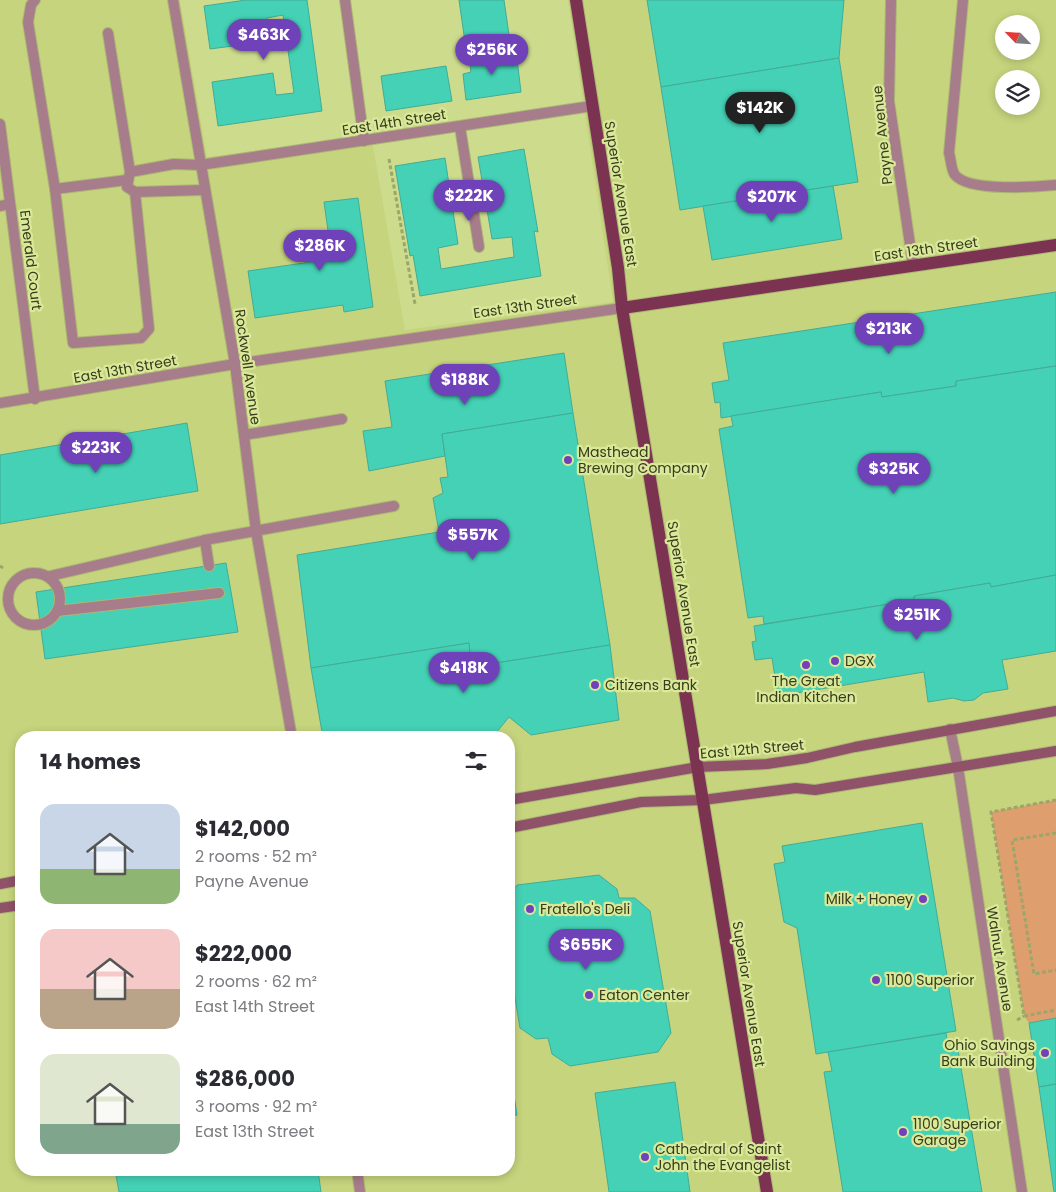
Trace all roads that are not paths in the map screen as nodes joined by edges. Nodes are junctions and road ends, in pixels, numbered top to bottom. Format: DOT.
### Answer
graph roads {
  1 [pos="35,0"];
  2 [pos="173,0"];
  3 [pos="345,0"];
  4 [pos="576,0"];
  5 [pos="890,0"];
  6 [pos="963,0"];
  7 [pos="108,33"];
  8 [pos="592,106"];
  9 [pos="0,124"];
  10 [pos="460,126"];
  11 [pos="364,141"];
  12 [pos="200,165"];
  13 [pos="128,176"];
  14 [pos="1056,185"];
  15 [pos="55,189"];
  16 [pos="204,190"];
  17 [pos="135,192"];
  18 [pos="5,205"];
  19 [pos="1056,245"];
  20 [pos="479,247"];
  21 [pos="913,266"];
  22 [pos="622,308"];
  23 [pos="235,364"];
  24 [pos="35,399"];
  25 [pos="0,403"];
  26 [pos="342,419"];
  27 [pos="244,435"];
  28 [pos="394,506"];
  29 [pos="256,530"];
  30 [pos="205,540"];
  31 [pos="209,566"];
  32 [pos="50,576"];
  33 [pos="219,593"];
  34 [pos="57,611"];
  35 [pos="1056,711"];
  36 [pos="950,729"];
  37 [pos="291,731"];
  38 [pos="1056,751"];
  39 [pos="958,766"];
  40 [pos="698,768"];
  41 [pos="515,799"];
  42 [pos="703,800"];
  43 [pos="515,827"];
  44 [pos="15,881"];
  45 [pos="0,884"];
  46 [pos="15,906"];
  47 [pos="0,908"];
  48 [pos="358,1176"];
  49 [pos="360,1192"];
  50 [pos="767,1192"];
  51 [pos="1022,1192"];
  1 -- 15 [label="street"];
  2 -- 12 [label="street, Rockwell Avenue"];
  3 -- 11 [label="street"];
  4 -- 8 [label="main road, Superior Avenue East"];
  5 -- 21 [label="street, Payne Avenue"];
  6 -- 14 [label="street"];
  7 -- 13 [label="street"];
  8 -- 10 [label="street, East 14th Street"];
  8 -- 22 [label="main road, Superior Avenue East"];
  9 -- 18 [label="street, Emerald Court"];
  10 -- 11 [label="street, East 14th Street"];
  10 -- 20 [label="street"];
  11 -- 12 [label="street, East 14th Street"];
  12 -- 13 [label="street, East 14th Street"];
  12 -- 16 [label="street, Rockwell Avenue"];
  13 -- 15 [label="street, East 14th Street"];
  13 -- 17 [label="street"];
  15 -- 17 [label="street"];
  16 -- 17 [label="street"];
  16 -- 23 [label="street, Rockwell Avenue"];
  18 -- 24 [label="street, Emerald Court"];
  19 -- 21 [label="main road, East 13th Street"];
  21 -- 22 [label="main road, East 13th Street"];
  22 -- 23 [label="street, East 13th Street"];
  22 -- 40 [label="main road, Superior Avenue East"];
  23 -- 24 [label="street, East 13th Street"];
  23 -- 27 [label="street, Rockwell Avenue"];
  24 -- 25 [label="street, East 13th Street"];
  26 -- 27 [label="street"];
  27 -- 29 [label="street, Rockwell Avenue"];
  28 -- 29 [label="street"];
  29 -- 30 [label="street"];
  29 -- 37 [label="street, Rockwell Avenue"];
  30 -- 31 [label="street"];
  30 -- 32 [label="street"];
  32 -- 34 [label="street"];
  32 -- 34 [label="street"];
  33 -- 34 [label="street"];
  35 -- 36 [label="main road, East 12th Street"];
  36 -- 39 [label="street, Walnut Avenue"];
  36 -- 40 [label="main road, East 12th Street"];
  38 -- 39 [label="main road"];
  39 -- 42 [label="main road"];
  39 -- 51 [label="street, Walnut Avenue"];
  40 -- 41 [label="main road, East 12th Street"];
  40 -- 42 [label="main road, Superior Avenue East"];
  42 -- 43 [label="main road"];
  42 -- 50 [label="main road, Superior Avenue East"];
  44 -- 45 [label="main road"];
  46 -- 47 [label="main road"];
  48 -- 49 [label="street"];
}
